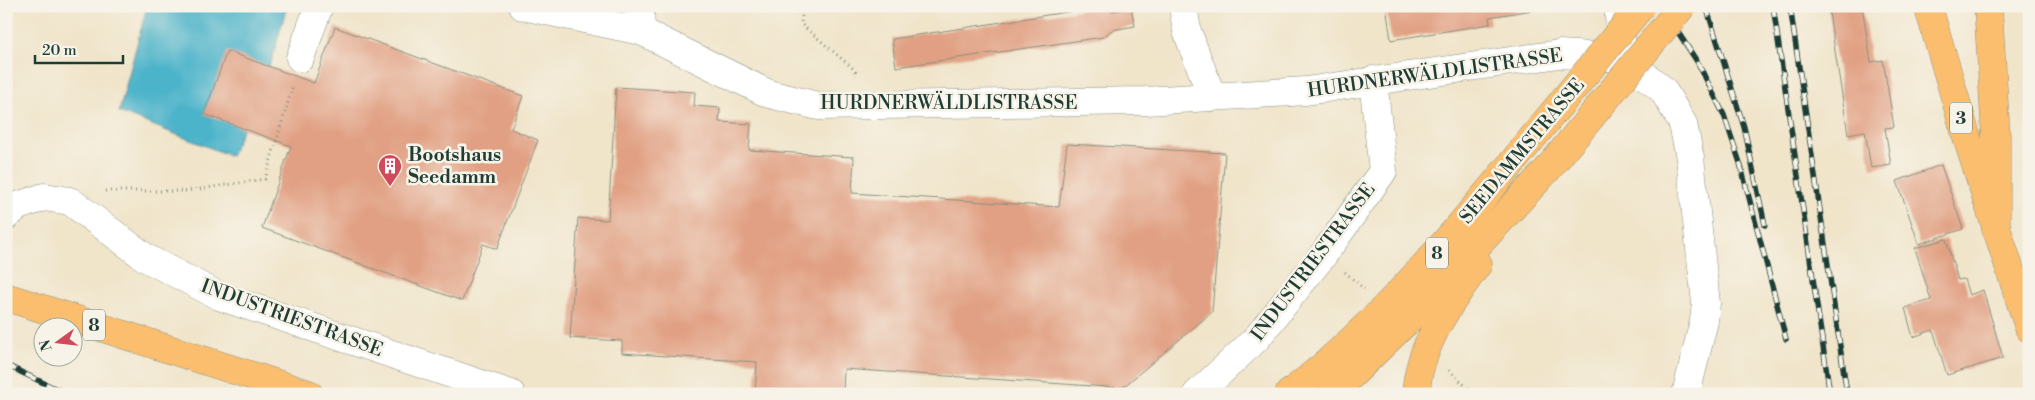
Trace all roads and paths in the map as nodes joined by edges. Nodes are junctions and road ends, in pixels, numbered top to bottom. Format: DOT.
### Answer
graph roads {
  1 [pos="319,6"];
  2 [pos="523,6"];
  3 [pos="803,6"];
  4 [pos="1183,6"];
  5 [pos="1618,6"];
  6 [pos="1641,6"];
  7 [pos="1682,6"];
  8 [pos="1928,6"];
  9 [pos="1988,6"];
  10 [pos="641,19"];
  11 [pos="300,58"];
  12 [pos="1623,58"];
  13 [pos="1373,80"];
  14 [pos="1212,97"];
  15 [pos="860,106"];
  16 [pos="1547,170"];
  17 [pos="70,202"];
  18 [pos="10,209"];
  19 [pos="1996,229"];
  20 [pos="6,296"];
  21 [pos="2029,328"];
  22 [pos="1445,367"];
  23 [pos="309,394"];
  24 [pos="511,394"];
  25 [pos="1197,394"];
  26 [pos="1289,394"];
  27 [pos="1332,394"];
  28 [pos="1416,394"];
  29 [pos="1474,394"];
  30 [pos="1686,394"];
  1 -- 11 [label="street"];
  2 -- 10 [label="street, HURDNERWÄLDLISTRASSE"];
  3 -- 15 [label="path"];
  4 -- 14 [label="street"];
  5 -- 12 [label="street"];
  6 -- 26 [label="main road, SEEDAMMSTRASSE / 8, bridge"];
  7 -- 16 [label="main road, bridge"];
  8 -- 19 [label="main road, 3"];
  9 -- 19 [label="main road"];
  10 -- 15 [label="street, HURDNERWÄLDLISTRASSE"];
  11 -- 17 [label="path"];
  12 -- 13 [label="street, HURDNERWÄLDLISTRASSE"];
  12 -- 30 [label="street"];
  13 -- 14 [label="street, HURDNERWÄLDLISTRASSE"];
  13 -- 25 [label="street, INDUSTRIESTRASSE"];
  14 -- 15 [label="street, HURDNERWÄLDLISTRASSE"];
  16 -- 27 [label="main road"];
  16 -- 28 [label="main road"];
  17 -- 18 [label="street, INDUSTRIESTRASSE"];
  17 -- 24 [label="street, INDUSTRIESTRASSE"];
  19 -- 21 [label="main road, 3"];
  20 -- 23 [label="main road, 8"];
  22 -- 29 [label="path"];
}
